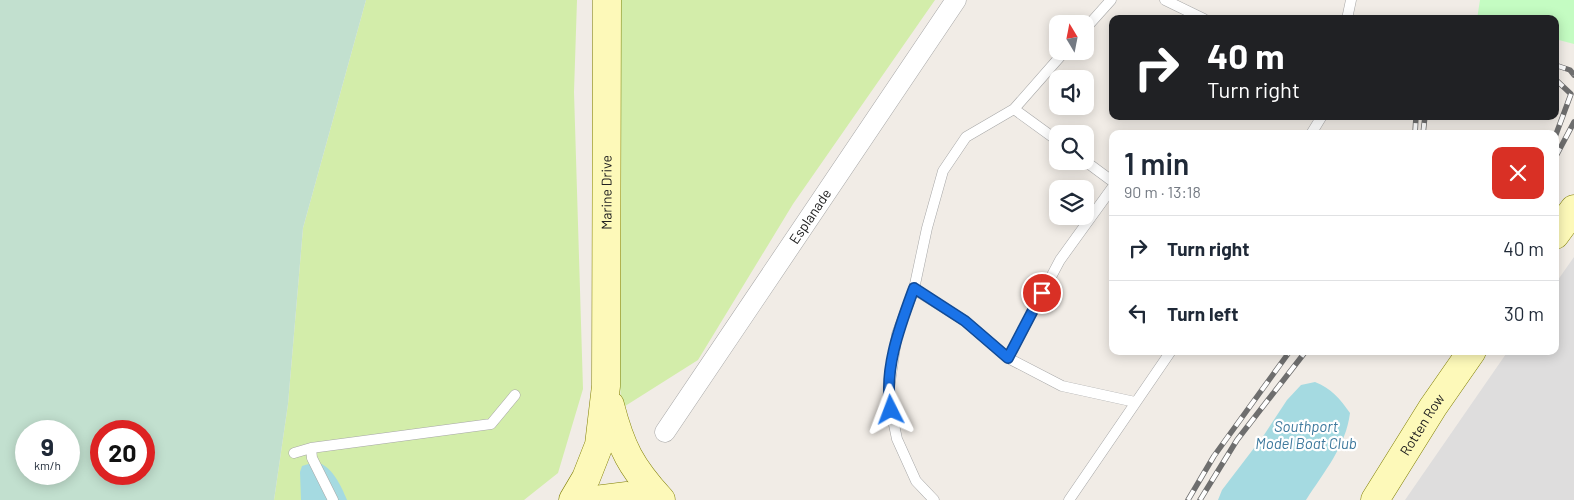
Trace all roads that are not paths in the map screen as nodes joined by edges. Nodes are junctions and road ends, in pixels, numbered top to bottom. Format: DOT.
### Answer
graph roads {
  1 [pos="607,0"];
  2 [pos="956,0"];
  3 [pos="1111,0"];
  4 [pos="1165,0"];
  5 [pos="1351,0"];
  6 [pos="1196,15"];
  7 [pos="1348,15"];
  8 [pos="1094,19"];
  9 [pos="1057,60"];
  10 [pos="1014,109"];
  11 [pos="1049,134"];
  12 [pos="1094,168"];
  13 [pos="1109,179"];
  14 [pos="1109,192"];
  15 [pos="1574,209"];
  16 [pos="1559,230"];
  17 [pos="914,288"];
  18 [pos="1169,355"];
  19 [pos="1469,355"];
  20 [pos="1008,358"];
  21 [pos="606,386"];
  22 [pos="515,395"];
  23 [pos="1135,402"];
  24 [pos="665,432"];
  25 [pos="312,448"];
  26 [pos="294,453"];
  27 [pos="333,500"];
  28 [pos="573,500"];
  29 [pos="595,500"];
  30 [pos="647,500"];
  31 [pos="661,500"];
  32 [pos="934,500"];
  33 [pos="1069,500"];
  34 [pos="1375,500"];
  1 -- 21 [label="street, Marine Drive"];
  2 -- 24 [label="street, Esplanade"];
  3 -- 8 [label="lane"];
  4 -- 6 [label="lane"];
  5 -- 7 [label="lane"];
  9 -- 10 [label="lane"];
  10 -- 11 [label="lane"];
  10 -- 17 [label="lane"];
  12 -- 13 [label="lane"];
  14 -- 20 [label="lane"];
  15 -- 16 [label="street"];
  17 -- 20 [label="lane"];
  17 -- 32 [label="lane"];
  18 -- 23 [label="lane"];
  19 -- 34 [label="street, Rotten Row"];
  20 -- 23 [label="lane"];
  21 -- 28 [label="street, Marine Drive"];
  21 -- 31 [label="street, Marine Drive"];
  22 -- 25 [label="lane"];
  23 -- 33 [label="lane"];
  25 -- 26 [label="lane"];
  25 -- 27 [label="lane"];
  29 -- 30 [label="street"];
}
